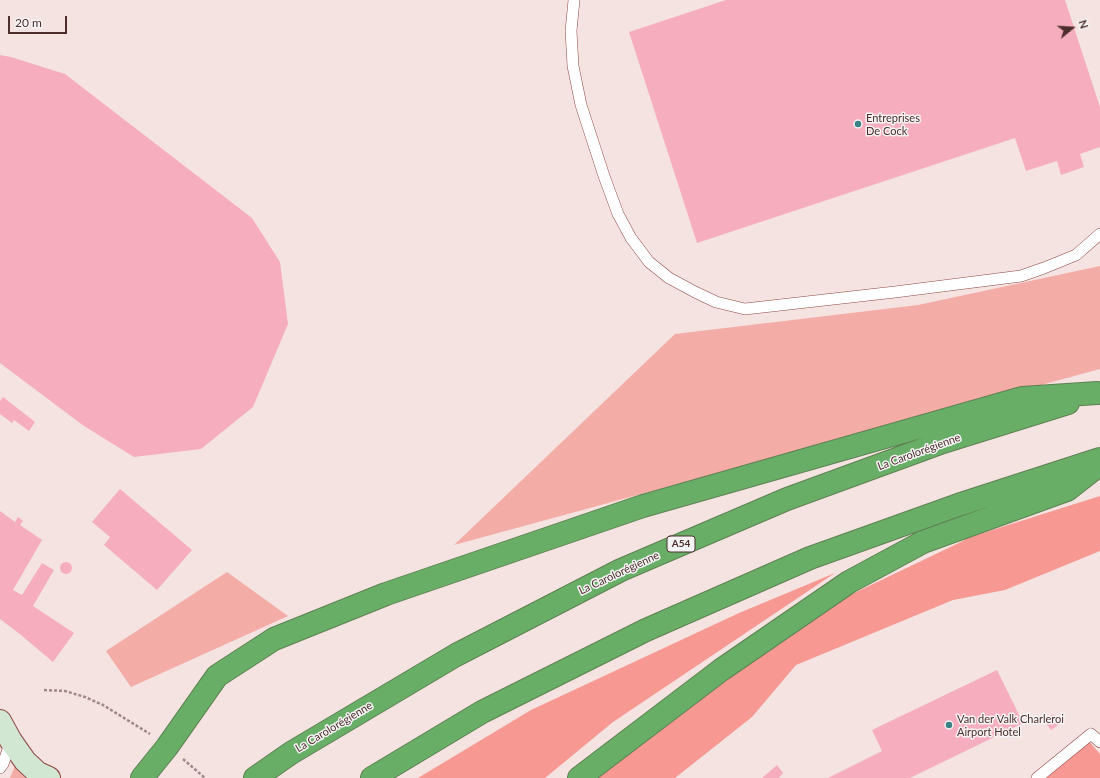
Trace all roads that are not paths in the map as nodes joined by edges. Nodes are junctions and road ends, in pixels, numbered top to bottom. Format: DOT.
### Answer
graph roads {
  1 [pos="574,0"];
  2 [pos="1100,234"];
  3 [pos="1099,393"];
  4 [pos="1100,459"];
  5 [pos="1100,464"];
  6 [pos="0,721"];
  7 [pos="11,741"];
  8 [pos="1100,742"];
  9 [pos="0,768"];
  10 [pos="49,778"];
  11 [pos="142,778"];
  12 [pos="255,778"];
  13 [pos="372,778"];
  14 [pos="579,778"];
  15 [pos="1037,778"];
  1 -- 2 [label="lane"];
  3 -- 11 [label="highway"];
  3 -- 12 [label="highway, La Carolorégienne / A54"];
  4 -- 13 [label="highway"];
  5 -- 14 [label="highway"];
  6 -- 7 [label="main road"];
  7 -- 9 [label="lane"];
  7 -- 10 [label="main road"];
  8 -- 15 [label="lane"];
}
